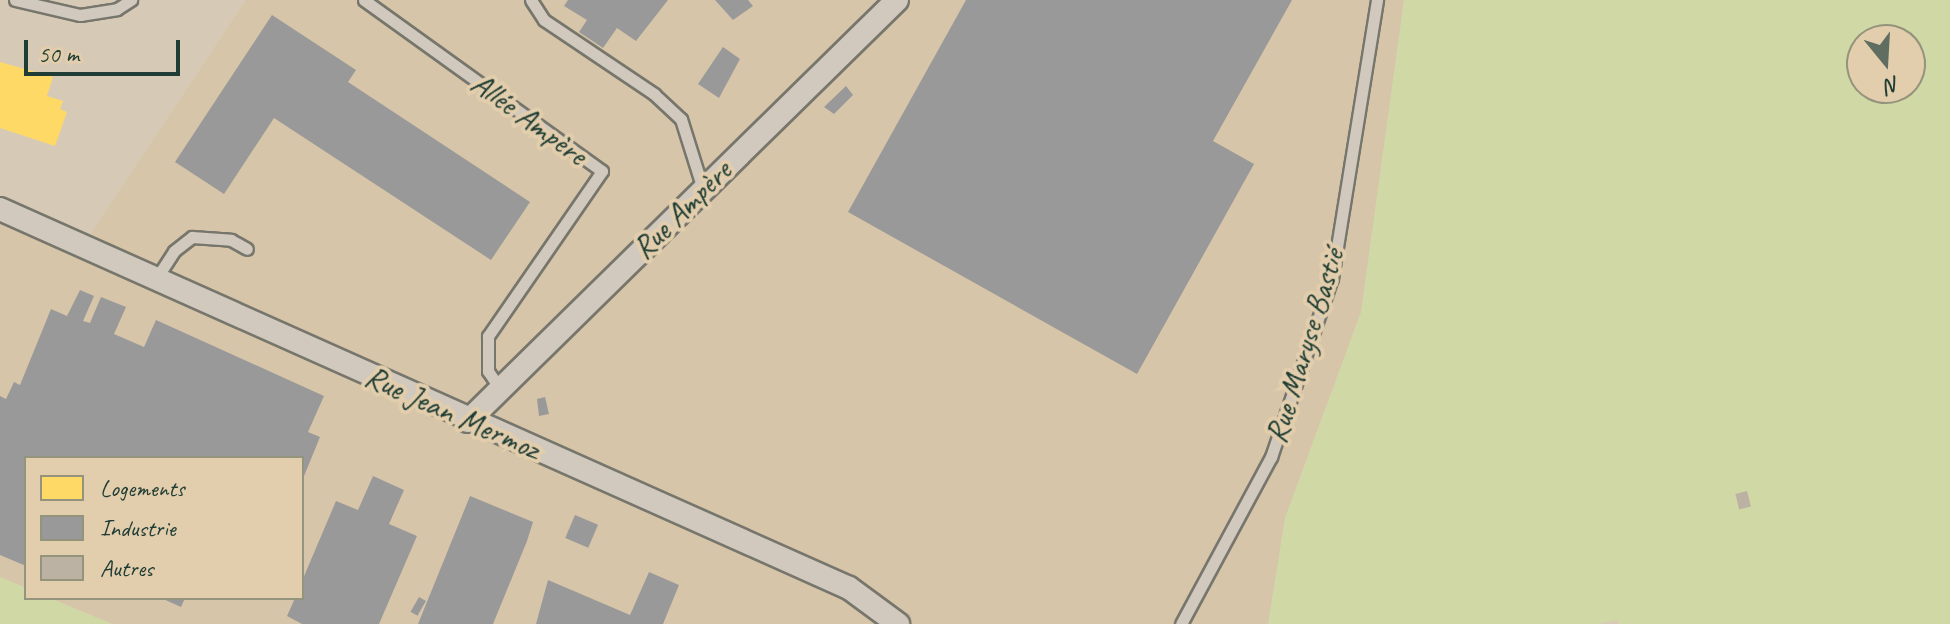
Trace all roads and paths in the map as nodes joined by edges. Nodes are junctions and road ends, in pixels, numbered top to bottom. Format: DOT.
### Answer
graph roads {
  1 [pos="15,0"];
  2 [pos="131,0"];
  3 [pos="364,0"];
  4 [pos="531,0"];
  5 [pos="897,0"];
  6 [pos="1377,0"];
  7 [pos="703,189"];
  8 [pos="0,209"];
  9 [pos="247,249"];
  10 [pos="156,279"];
  11 [pos="500,389"];
  12 [pos="468,421"];
  13 [pos="898,624"];
  14 [pos="1181,624"];
  1 -- 2 [label="lane"];
  3 -- 11 [label="lane, Allée Ampère"];
  4 -- 7 [label="lane"];
  5 -- 7 [label="street, Rue Ampère"];
  6 -- 14 [label="lane, Rue Maryse Bastié"];
  7 -- 11 [label="street, Rue Ampère"];
  8 -- 10 [label="street, Rue Jean Mermoz"];
  9 -- 10 [label="lane"];
  10 -- 12 [label="street, Rue Jean Mermoz"];
  11 -- 12 [label="street, Rue Ampère"];
  12 -- 13 [label="street, Rue Jean Mermoz"];
}
